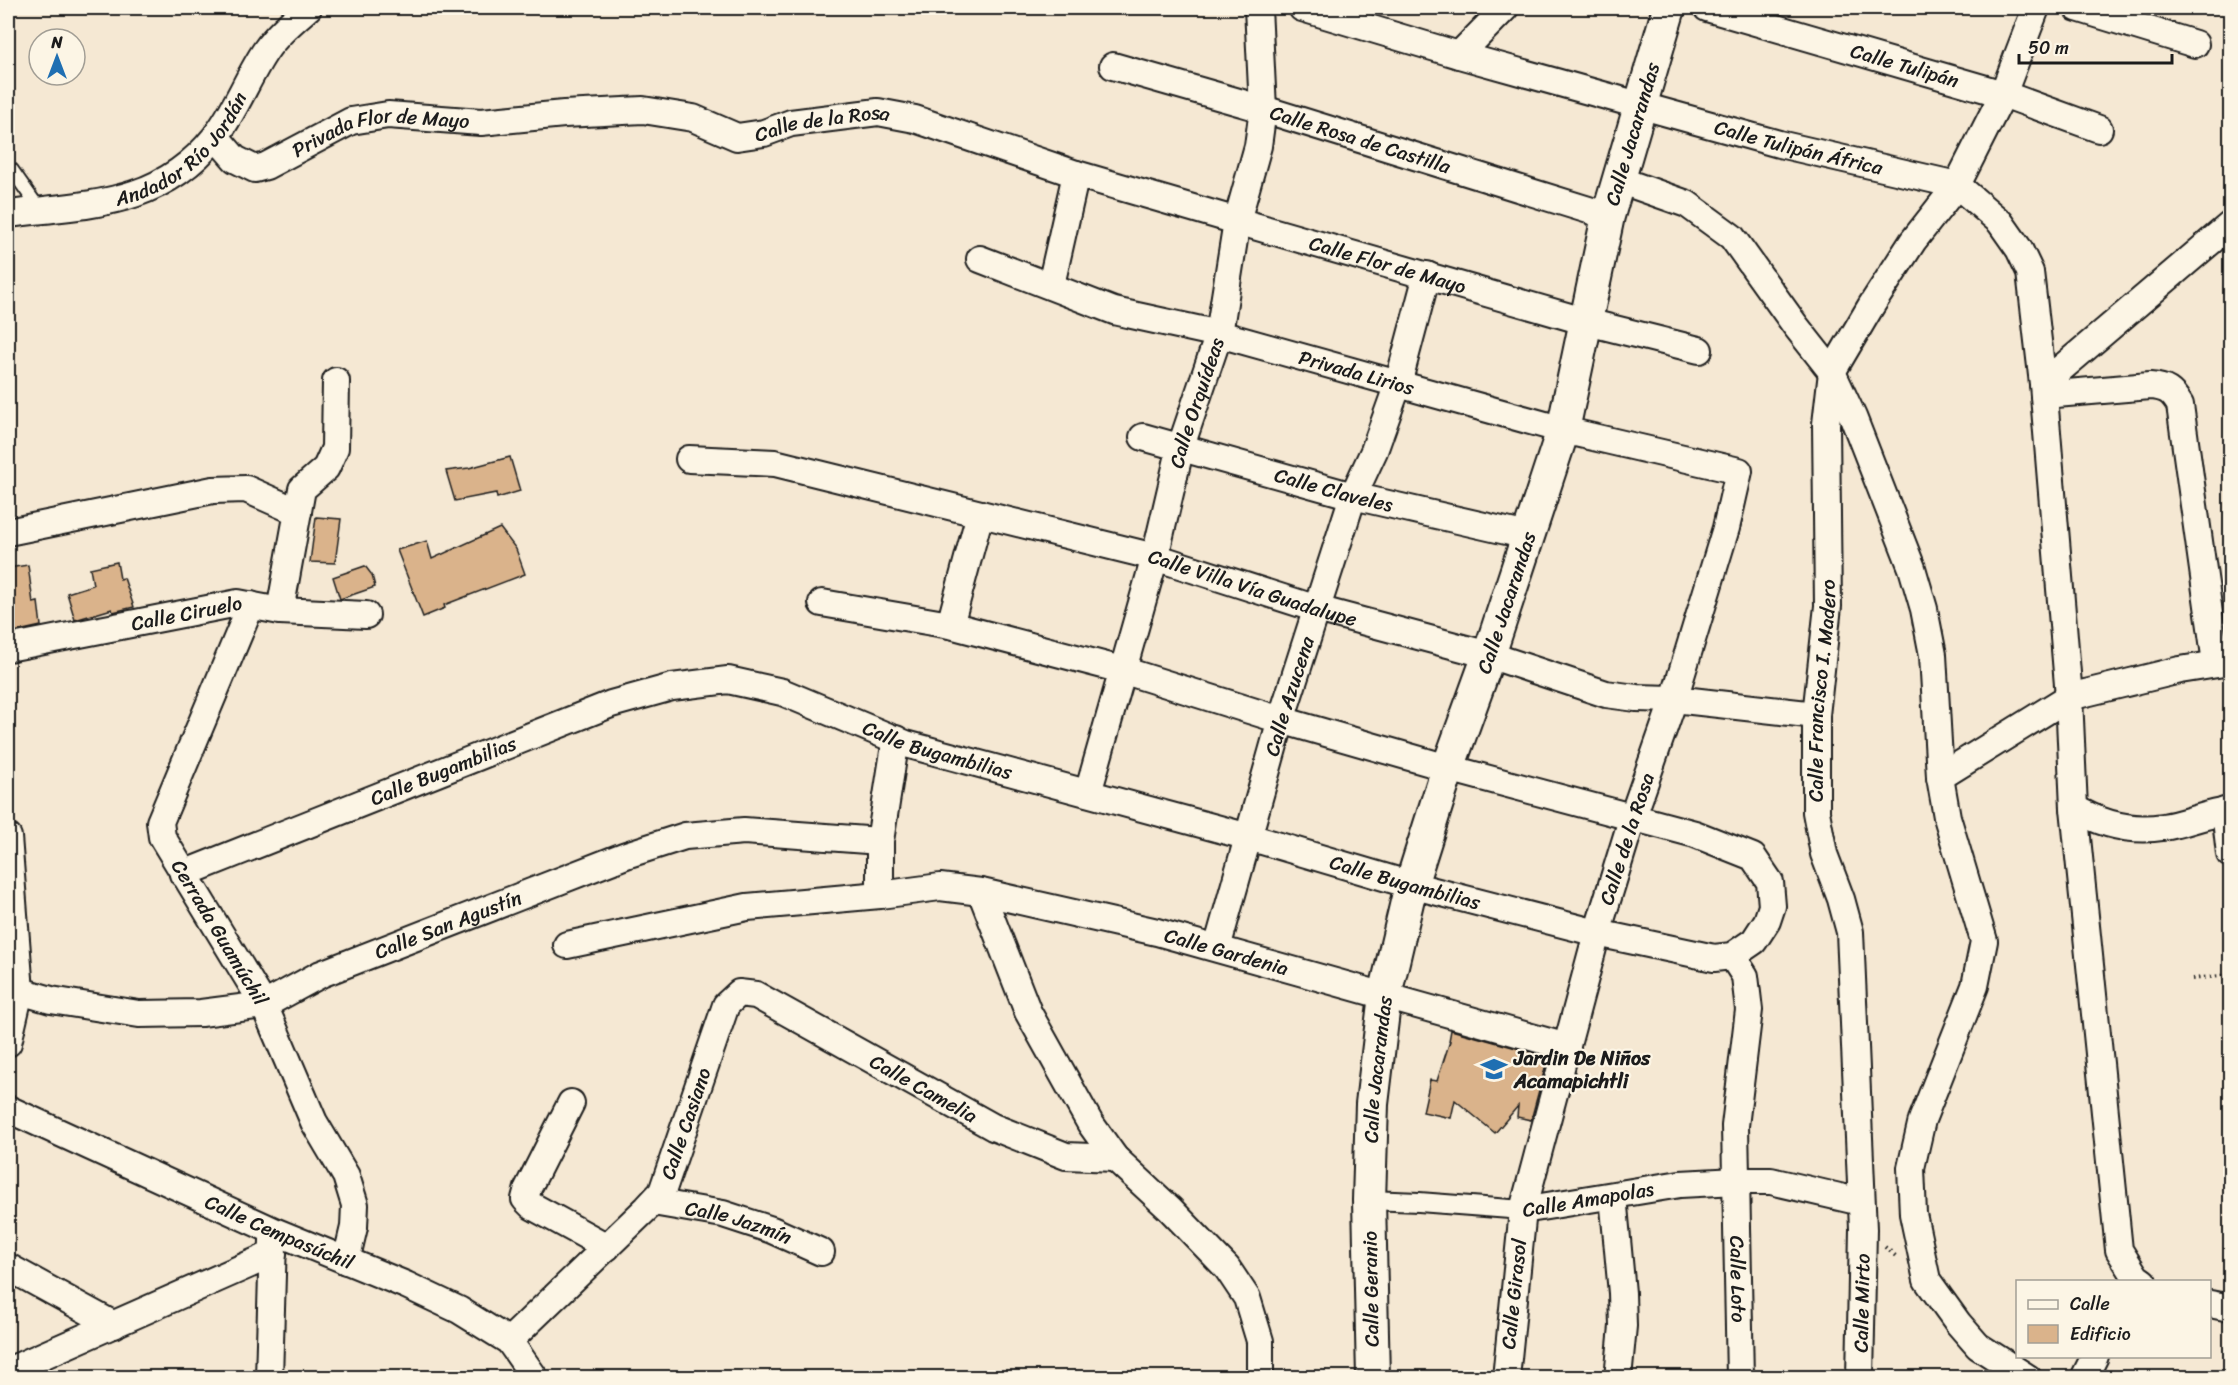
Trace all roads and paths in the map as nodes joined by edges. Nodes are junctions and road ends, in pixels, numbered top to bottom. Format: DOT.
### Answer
graph roads {
  1 [pos="308,8"];
  2 [pos="1258,8"];
  3 [pos="1302,8"];
  4 [pos="1505,8"];
  5 [pos="1669,8"];
  6 [pos="1707,8"];
  7 [pos="2036,8"];
  8 [pos="2077,8"];
  9 [pos="1369,19"];
  10 [pos="2195,44"];
  11 [pos="1459,55"];
  12 [pos="1113,66"];
  13 [pos="2003,94"];
  14 [pos="1641,106"];
  15 [pos="1263,109"];
  16 [pos="564,114"];
  17 [pos="2099,129"];
  18 [pos="216,136"];
  19 [pos="12,170"];
  20 [pos="1076,174"];
  21 [pos="1619,180"];
  22 [pos="1958,185"];
  23 [pos="40,210"];
  24 [pos="8,214"];
  25 [pos="1608,216"];
  26 [pos="1237,221"];
  27 [pos="2230,225"];
  28 [pos="980,259"];
  29 [pos="1427,275"];
  30 [pos="1051,285"];
  31 [pos="1587,322"];
  32 [pos="1219,334"];
  33 [pos="1699,350"];
  34 [pos="1832,372"];
  35 [pos="336,381"];
  36 [pos="1398,384"];
  37 [pos="2044,389"];
  38 [pos="1563,430"];
  39 [pos="1143,437"];
  40 [pos="1181,446"];
  41 [pos="689,459"];
  42 [pos="1739,471"];
  43 [pos="1353,496"];
  44 [pos="298,512"];
  45 [pos="980,514"];
  46 [pos="8,532"];
  47 [pos="1528,536"];
  48 [pos="1155,557"];
  49 [pos="822,603"];
  50 [pos="251,605"];
  51 [pos="1317,609"];
  52 [pos="280,611"];
  53 [pos="366,615"];
  54 [pos="950,625"];
  55 [pos="8,648"];
  56 [pos="1489,655"];
  57 [pos="2223,662"];
  58 [pos="1122,670"];
  59 [pos="2069,697"];
  60 [pos="1674,699"];
  61 [pos="1816,715"];
  62 [pos="1281,720"];
  63 [pos="896,739"];
  64 [pos="1448,768"];
  65 [pos="1940,777"];
  66 [pos="1088,793"];
  67 [pos="2074,808"];
  68 [pos="2228,811"];
  69 [pos="1633,816"];
  70 [pos="8,837"];
  71 [pos="1249,837"];
  72 [pos="880,841"];
  73 [pos="2230,854"];
  74 [pos="183,874"];
  75 [pos="1411,885"];
  76 [pos="981,892"];
  77 [pos="880,895"];
  78 [pos="1597,933"];
  79 [pos="567,945"];
  80 [pos="1217,948"];
  81 [pos="1723,957"];
  82 [pos="2230,975"];
  83 [pos="2192,979"];
  84 [pos="20,992"];
  85 [pos="739,993"];
  86 [pos="1385,995"];
  87 [pos="264,1005"];
  88 [pos="8,1043"];
  89 [pos="1568,1047"];
  90 [pos="571,1103"];
  91 [pos="8,1109"];
  92 [pos="1115,1158"];
  93 [pos="1737,1181"];
  94 [pos="1613,1196"];
  95 [pos="1369,1200"];
  96 [pos="653,1202"];
  97 [pos="1861,1202"];
  98 [pos="1523,1210"];
  99 [pos="1863,1229"];
  100 [pos="273,1242"];
  101 [pos="607,1247"];
  102 [pos="821,1252"];
  103 [pos="346,1261"];
  104 [pos="8,1267"];
  105 [pos="1927,1280"];
  106 [pos="2138,1280"];
  107 [pos="2211,1304"];
  108 [pos="2230,1308"];
  109 [pos="114,1325"];
  110 [pos="509,1341"];
  111 [pos="2094,1358"];
  112 [pos="8,1371"];
  113 [pos="264,1375"];
  114 [pos="535,1377"];
  115 [pos="1260,1377"];
  116 [pos="1373,1377"];
  117 [pos="1506,1377"];
  118 [pos="1618,1377"];
  119 [pos="1740,1377"];
  120 [pos="1860,1377"];
  121 [pos="2028,1377"];
  122 [pos="2084,1377"];
  1 -- 18 [label="street, Andador Río Jordán"];
  2 -- 15 [label="street, Calle Orquídeas"];
  3 -- 9 [label="street"];
  4 -- 11 [label="street"];
  5 -- 14 [label="street, Calle Jacarandas"];
  6 -- 13 [label="street, Calle Tulipán"];
  7 -- 13 [label="street, Calle Francisco I. Madero"];
  8 -- 10 [label="street"];
  9 -- 11 [label="street"];
  11 -- 14 [label="street"];
  12 -- 15 [label="street, Calle Rosa de Castilla"];
  13 -- 17 [label="street, Calle Tulipán"];
  13 -- 22 [label="street, Calle Francisco I. Madero"];
  14 -- 21 [label="street, Calle Jacarandas"];
  14 -- 22 [label="street, Calle Tulipán África"];
  15 -- 25 [label="street, Calle Rosa de Castilla"];
  15 -- 26 [label="street, Calle Orquídeas"];
  16 -- 18 [label="street, Privada Flor de Mayo"];
  16 -- 20 [label="street, Calle de la Rosa"];
  18 -- 23 [label="street, Andador Río Jordán"];
  19 -- 23 [label="lane"];
  20 -- 26 [label="street, Calle Flor de Mayo"];
  20 -- 30 [label="street"];
  21 -- 25 [label="street, Calle Jacarandas"];
  21 -- 34 [label="street"];
  22 -- 34 [label="street, Calle Francisco I. Madero"];
  22 -- 37 [label="street"];
  23 -- 24 [label="street, Andador Río Jordán"];
  25 -- 31 [label="street, Calle Jacarandas"];
  26 -- 29 [label="street, Calle Flor de Mayo"];
  26 -- 32 [label="street, Calle Orquídeas"];
  27 -- 37 [label="street"];
  28 -- 30 [label="street, Privada Lirios"];
  29 -- 31 [label="street, Calle Flor de Mayo"];
  29 -- 36 [label="street, Calle Azucena"];
  30 -- 32 [label="street, Privada Lirios"];
  31 -- 33 [label="street, Calle Flor de Mayo"];
  31 -- 38 [label="street, Calle Jacarandas"];
  32 -- 36 [label="street, Privada Lirios"];
  32 -- 40 [label="street, Calle Orquídeas"];
  34 -- 61 [label="street, Calle Francisco I. Madero"];
  34 -- 65 [label="street"];
  35 -- 44 [label="street"];
  36 -- 38 [label="street, Privada Lirios"];
  36 -- 43 [label="street, Calle Azucena"];
  37 -- 57 [label="street"];
  37 -- 59 [label="street"];
  38 -- 42 [label="street, Privada Lirios"];
  38 -- 47 [label="street, Calle Jacarandas"];
  39 -- 40 [label="street, Calle Claveles"];
  40 -- 43 [label="street, Calle Claveles"];
  40 -- 48 [label="street, Calle Orquídeas"];
  41 -- 45 [label="street, Calle Villa Vía Guadalupe"];
  42 -- 60 [label="street, Calle de la Rosa"];
  43 -- 47 [label="street, Calle Claveles"];
  43 -- 51 [label="street, Calle Azucena"];
  44 -- 46 [label="street"];
  44 -- 52 [label="street"];
  45 -- 48 [label="street, Calle Villa Vía Guadalupe"];
  45 -- 54 [label="street"];
  47 -- 56 [label="street, Calle Jacarandas"];
  48 -- 51 [label="street, Calle Villa Vía Guadalupe"];
  48 -- 58 [label="street, Calle Orquídeas"];
  49 -- 54 [label="street"];
  50 -- 52 [label="street, Calle Ciruelo"];
  50 -- 55 [label="street, Calle Ciruelo"];
  50 -- 74 [label="street, Cerrada Guamúchil"];
  51 -- 56 [label="street, Calle Villa Vía Guadalupe"];
  51 -- 62 [label="street, Calle Azucena"];
  52 -- 53 [label="street, Calle Ciruelo"];
  54 -- 58 [label="street"];
  56 -- 60 [label="street, Calle Villa Vía Guadalupe"];
  56 -- 64 [label="street, Calle Jacarandas"];
  57 -- 59 [label="street"];
  58 -- 62 [label="street"];
  58 -- 66 [label="street, Calle Orquídeas"];
  59 -- 65 [label="street"];
  59 -- 67 [label="street"];
  60 -- 61 [label="street, Calle Villa Vía Guadalupe"];
  60 -- 69 [label="street, Calle de la Rosa"];
  61 -- 97 [label="street, Calle Francisco I. Madero"];
  62 -- 64 [label="street"];
  62 -- 71 [label="street, Calle Azucena"];
  63 -- 66 [label="street, Calle Bugambilias"];
  63 -- 72 [label="street"];
  63 -- 74 [label="street, Calle Bugambilias"];
  64 -- 69 [label="street"];
  64 -- 75 [label="street, Calle Jacarandas"];
  65 -- 105 [label="street"];
  66 -- 71 [label="street, Calle Bugambilias"];
  67 -- 68 [label="street"];
  67 -- 106 [label="street"];
  68 -- 73 [label="street"];
  69 -- 78 [label="street, Calle de la Rosa"];
  69 -- 81 [label="street"];
  70 -- 84 [label="street"];
  71 -- 75 [label="street, Calle Bugambilias"];
  71 -- 80 [label="street, Calle Azucena"];
  72 -- 77 [label="street"];
  72 -- 87 [label="street, Calle San Agustín"];
  74 -- 87 [label="street, Cerrada Guamúchil"];
  75 -- 78 [label="street, Calle Bugambilias"];
  75 -- 86 [label="street, Calle Jacarandas"];
  76 -- 77 [label="street, Calle Gardenia"];
  76 -- 80 [label="street, Calle Gardenia"];
  76 -- 92 [label="street"];
  77 -- 79 [label="street, Calle Gardenia"];
  78 -- 81 [label="street, Calle Bugambilias"];
  78 -- 89 [label="street, Calle de la Rosa"];
  80 -- 86 [label="street, Calle Gardenia"];
  81 -- 93 [label="street"];
  82 -- 83 [label="path"];
  84 -- 87 [label="street, Calle San Agustín"];
  84 -- 88 [label="street"];
  85 -- 92 [label="street, Calle Camelia"];
  85 -- 96 [label="street, Calle Casiano"];
  86 -- 89 [label="street, Calle Gardenia"];
  86 -- 95 [label="street, Calle Jacarandas"];
  87 -- 103 [label="street, Cerrada Guamúchil"];
  89 -- 98 [label="street, Calle de la Rosa"];
  90 -- 101 [label="street"];
  91 -- 100 [label="street, Calle Cempasúchil"];
  92 -- 115 [label="street"];
  93 -- 94 [label="street, Calle Amapolas"];
  93 -- 97 [label="street, Calle Amapolas"];
  93 -- 119 [label="street, Calle Loto"];
  94 -- 98 [label="street, Calle Amapolas"];
  94 -- 118 [label="street"];
  95 -- 98 [label="street, Calle Amapolas"];
  95 -- 116 [label="street, Calle Geranio"];
  96 -- 101 [label="street, Calle Casiano"];
  96 -- 102 [label="street, Calle Jazmín"];
  97 -- 99 [label="street, Calle Francisco I. Madero"];
  98 -- 117 [label="street, Calle Girasol"];
  99 -- 105 [label="path"];
  99 -- 120 [label="street, Calle Mirto"];
  100 -- 103 [label="street, Calle Cempasúchil"];
  100 -- 109 [label="street"];
  100 -- 113 [label="street"];
  101 -- 110 [label="street, Calle Casiano"];
  103 -- 110 [label="street, Calle Cempasúchil"];
  104 -- 109 [label="street"];
  105 -- 121 [label="street"];
  107 -- 108 [label="street"];
  109 -- 112 [label="street"];
  110 -- 114 [label="street, Calle Cempasúchil"];
  111 -- 122 [label="street"];
}
